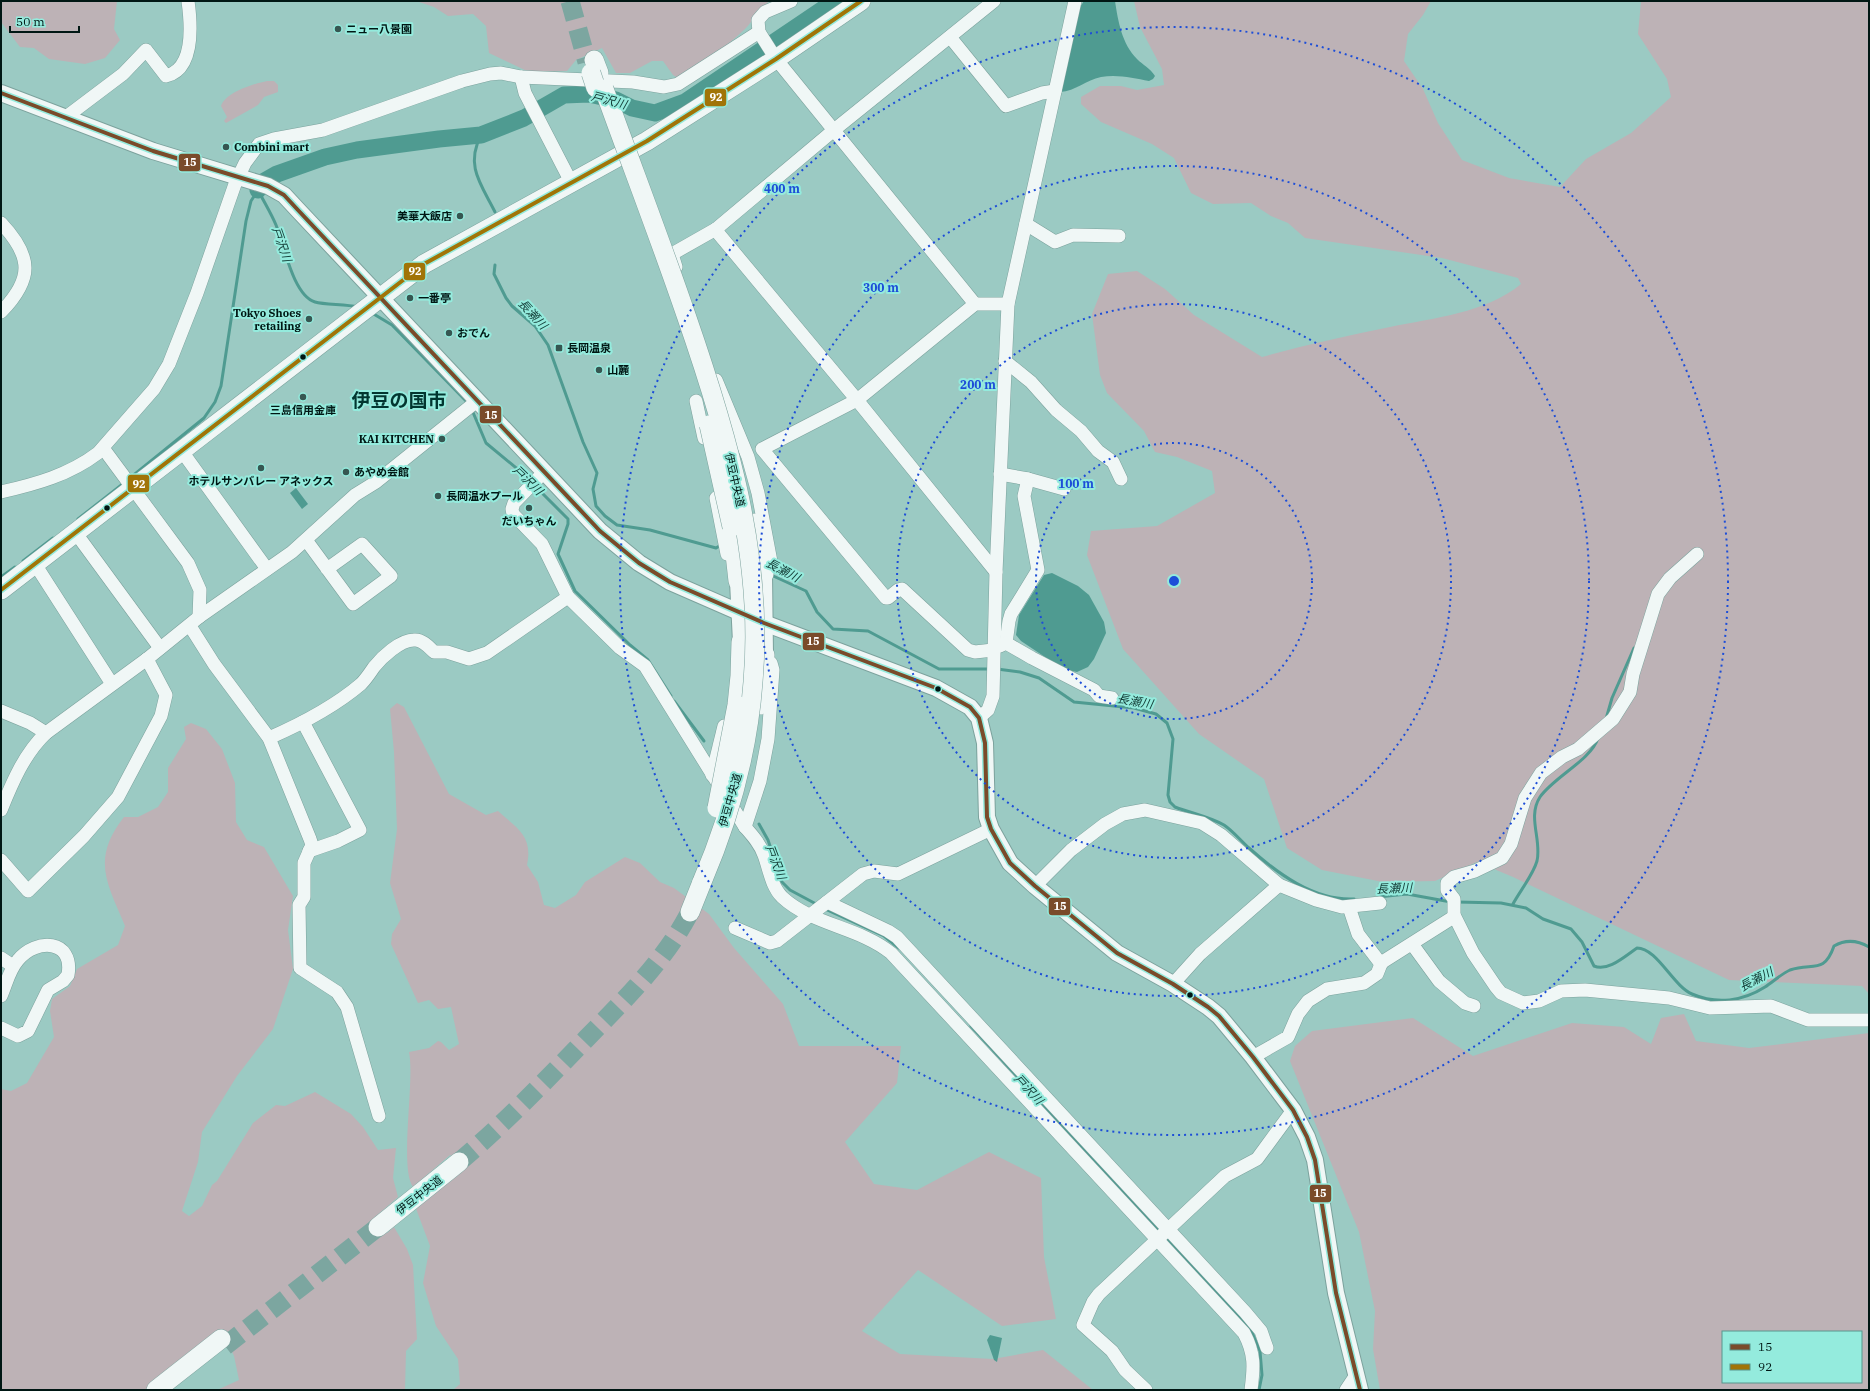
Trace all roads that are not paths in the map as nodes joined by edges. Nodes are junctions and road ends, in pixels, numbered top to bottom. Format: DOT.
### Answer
graph roads {
  1 [pos="188,1"];
  2 [pos="791,1"];
  3 [pos="861,1"];
  4 [pos="994,1"];
  5 [pos="1075,1"];
  6 [pos="761,36"];
  7 [pos="950,37"];
  8 [pos="774,56"];
  9 [pos="521,77"];
  10 [pos="596,78"];
  11 [pos="1055,91"];
  12 [pos="1,93"];
  13 [pos="66,117"];
  14 [pos="834,130"];
  15 [pos="238,177"];
  16 [pos="571,182"];
  17 [pos="1,223"];
  18 [pos="1026,224"];
  19 [pos="716,229"];
  20 [pos="1119,236"];
  21 [pos="379,297"];
  22 [pos="975,304"];
  23 [pos="1008,304"];
  24 [pos="1,312"];
  25 [pos="1005,361"];
  26 [pos="703,390"];
  27 [pos="857,400"];
  28 [pos="477,401"];
  29 [pos="103,448"];
  30 [pos="762,449"];
  31 [pos="181,450"];
  32 [pos="748,457"];
  33 [pos="544,472"];
  34 [pos="1000,474"];
  35 [pos="713,479"];
  36 [pos="1028,479"];
  37 [pos="1121,479"];
  38 [pos="129,483"];
  39 [pos="1064,489"];
  40 [pos="1,492"];
  41 [pos="76,532"];
  42 [pos="306,540"];
  43 [pos="1697,554"];
  44 [pos="35,564"];
  45 [pos="267,569"];
  46 [pos="327,569"];
  47 [pos="996,572"];
  48 [pos="764,574"];
  49 [pos="738,581"];
  50 [pos="1,590"];
  51 [pos="568,596"];
  52 [pos="764,596"];
  53 [pos="740,611"];
  54 [pos="195,622"];
  55 [pos="764,623"];
  56 [pos="741,642"];
  57 [pos="1006,643"];
  58 [pos="160,648"];
  59 [pos="993,653"];
  60 [pos="765,655"];
  61 [pos="147,659"];
  62 [pos="112,684"];
  63 [pos="1112,698"];
  64 [pos="1,711"];
  65 [pos="979,718"];
  66 [pos="303,722"];
  67 [pos="46,733"];
  68 [pos="269,738"];
  69 [pos="712,775"];
  70 [pos="1,810"];
  71 [pos="745,827"];
  72 [pos="991,829"];
  73 [pos="710,847"];
  74 [pos="309,851"];
  75 [pos="1,860"];
  76 [pos="702,877"];
  77 [pos="1279,885"];
  78 [pos="1034,886"];
  79 [pos="1380,903"];
  80 [pos="1349,907"];
  81 [pos="1454,907"];
  82 [pos="820,908"];
  83 [pos="688,911"];
  84 [pos="735,928"];
  85 [pos="1412,944"];
  86 [pos="1,958"];
  87 [pos="1381,964"];
  88 [pos="13,966"];
  89 [pos="1173,984"];
  90 [pos="1,996"];
  91 [pos="1474,1006"];
  92 [pos="1869,1020"];
  93 [pos="1,1028"];
  94 [pos="1253,1057"];
  95 [pos="1293,1110"];
  96 [pos="379,1116"];
  97 [pos="458,1161"];
  98 [pos="377,1225"];
  99 [pos="1163,1234"];
  100 [pos="1266,1348"];
  101 [pos="1358,1383"];
  102 [pos="156,1390"];
  103 [pos="168,1390"];
  104 [pos="1146,1390"];
  105 [pos="1251,1390"];
  106 [pos="1346,1390"];
  1 -- 13 [label="street"];
  2 -- 6 [label="street"];
  3 -- 8 [label="highway"];
  4 -- 7 [label="street"];
  5 -- 11 [label="street"];
  6 -- 8 [label="street"];
  6 -- 9 [label="street"];
  7 -- 11 [label="street"];
  7 -- 14 [label="street"];
  8 -- 14 [label="street"];
  8 -- 16 [label="highway"];
  9 -- 15 [label="street"];
  9 -- 16 [label="street"];
  10 -- 26 [label="highway, 伊豆中央道, bridge"];
  11 -- 18 [label="street"];
  12 -- 13 [label="main road"];
  13 -- 15 [label="main road"];
  14 -- 19 [label="street"];
  14 -- 22 [label="street"];
  15 -- 21 [label="main road"];
  15 -- 29 [label="street"];
  16 -- 21 [label="highway"];
  17 -- 24 [label="street"];
  18 -- 20 [label="street"];
  18 -- 23 [label="street"];
  19 -- 27 [label="street"];
  19 -- 32 [label="street"];
  21 -- 28 [label="main road"];
  21 -- 31 [label="highway"];
  22 -- 23 [label="street"];
  22 -- 27 [label="street"];
  23 -- 25 [label="street"];
  25 -- 34 [label="street"];
  25 -- 37 [label="street"];
  26 -- 35 [label="street"];
  26 -- 48 [label="highway, bridge"];
  26 -- 49 [label="highway, bridge"];
  26 -- 73 [label="highway, 伊豆中央道"];
  26 -- 76 [label="highway, 伊豆中央道, bridge"];
  27 -- 30 [label="street"];
  27 -- 47 [label="street"];
  28 -- 33 [label="main road"];
  28 -- 42 [label="street"];
  29 -- 38 [label="street"];
  29 -- 40 [label="street"];
  30 -- 32 [label="street"];
  30 -- 59 [label="street"];
  31 -- 38 [label="highway"];
  31 -- 45 [label="street"];
  32 -- 35 [label="street"];
  32 -- 52 [label="street"];
  33 -- 51 [label="street"];
  33 -- 53 [label="main road"];
  34 -- 36 [label="street"];
  34 -- 47 [label="street"];
  35 -- 49 [label="street"];
  36 -- 39 [label="street"];
  36 -- 57 [label="street"];
  38 -- 41 [label="highway"];
  38 -- 54 [label="street"];
  41 -- 44 [label="highway"];
  41 -- 58 [label="street"];
  42 -- 45 [label="street"];
  42 -- 46 [label="street"];
  43 -- 81 [label="street"];
  44 -- 50 [label="highway"];
  44 -- 62 [label="street"];
  45 -- 54 [label="street"];
  46 -- 46 [label="street"];
  47 -- 59 [label="street"];
  48 -- 52 [label="main road"];
  49 -- 53 [label="main road"];
  51 -- 66 [label="street"];
  51 -- 69 [label="street"];
  52 -- 55 [label="main road"];
  53 -- 55 [label="main road"];
  53 -- 56 [label="main road"];
  54 -- 58 [label="street"];
  54 -- 68 [label="street"];
  55 -- 60 [label="main road"];
  55 -- 65 [label="main road"];
  56 -- 69 [label="street"];
  56 -- 73 [label="highway, bridge"];
  57 -- 59 [label="street"];
  57 -- 63 [label="street"];
  58 -- 61 [label="street"];
  59 -- 65 [label="street"];
  60 -- 71 [label="street"];
  60 -- 76 [label="highway, bridge"];
  61 -- 62 [label="street"];
  61 -- 75 [label="street"];
  62 -- 67 [label="street"];
  64 -- 67 [label="street"];
  65 -- 72 [label="main road"];
  66 -- 68 [label="street"];
  66 -- 74 [label="street"];
  67 -- 70 [label="street"];
  68 -- 74 [label="street"];
  69 -- 71 [label="street"];
  71 -- 82 [label="street"];
  72 -- 78 [label="main road"];
  72 -- 82 [label="street"];
  73 -- 76 [label="highway, 伊豆中央道"];
  74 -- 96 [label="street"];
  76 -- 83 [label="highway, 伊豆中央道"];
  77 -- 78 [label="street"];
  77 -- 80 [label="street"];
  77 -- 89 [label="street"];
  78 -- 89 [label="main road"];
  79 -- 80 [label="street"];
  80 -- 87 [label="street"];
  81 -- 85 [label="street"];
  81 -- 92 [label="street"];
  82 -- 84 [label="street"];
  82 -- 99 [label="street"];
  82 -- 99 [label="street"];
  85 -- 87 [label="street"];
  85 -- 91 [label="street"];
  86 -- 88 [label="street"];
  87 -- 94 [label="street"];
  88 -- 90 [label="street"];
  88 -- 93 [label="street"];
  89 -- 94 [label="main road"];
  94 -- 95 [label="main road"];
  95 -- 99 [label="street"];
  95 -- 101 [label="main road"];
  97 -- 98 [label="highway, 伊豆中央道"];
  99 -- 100 [label="street"];
  99 -- 104 [label="street"];
  99 -- 105 [label="street"];
  101 -- 106 [label="street"];
  102 -- 103 [label="highway"];
}
